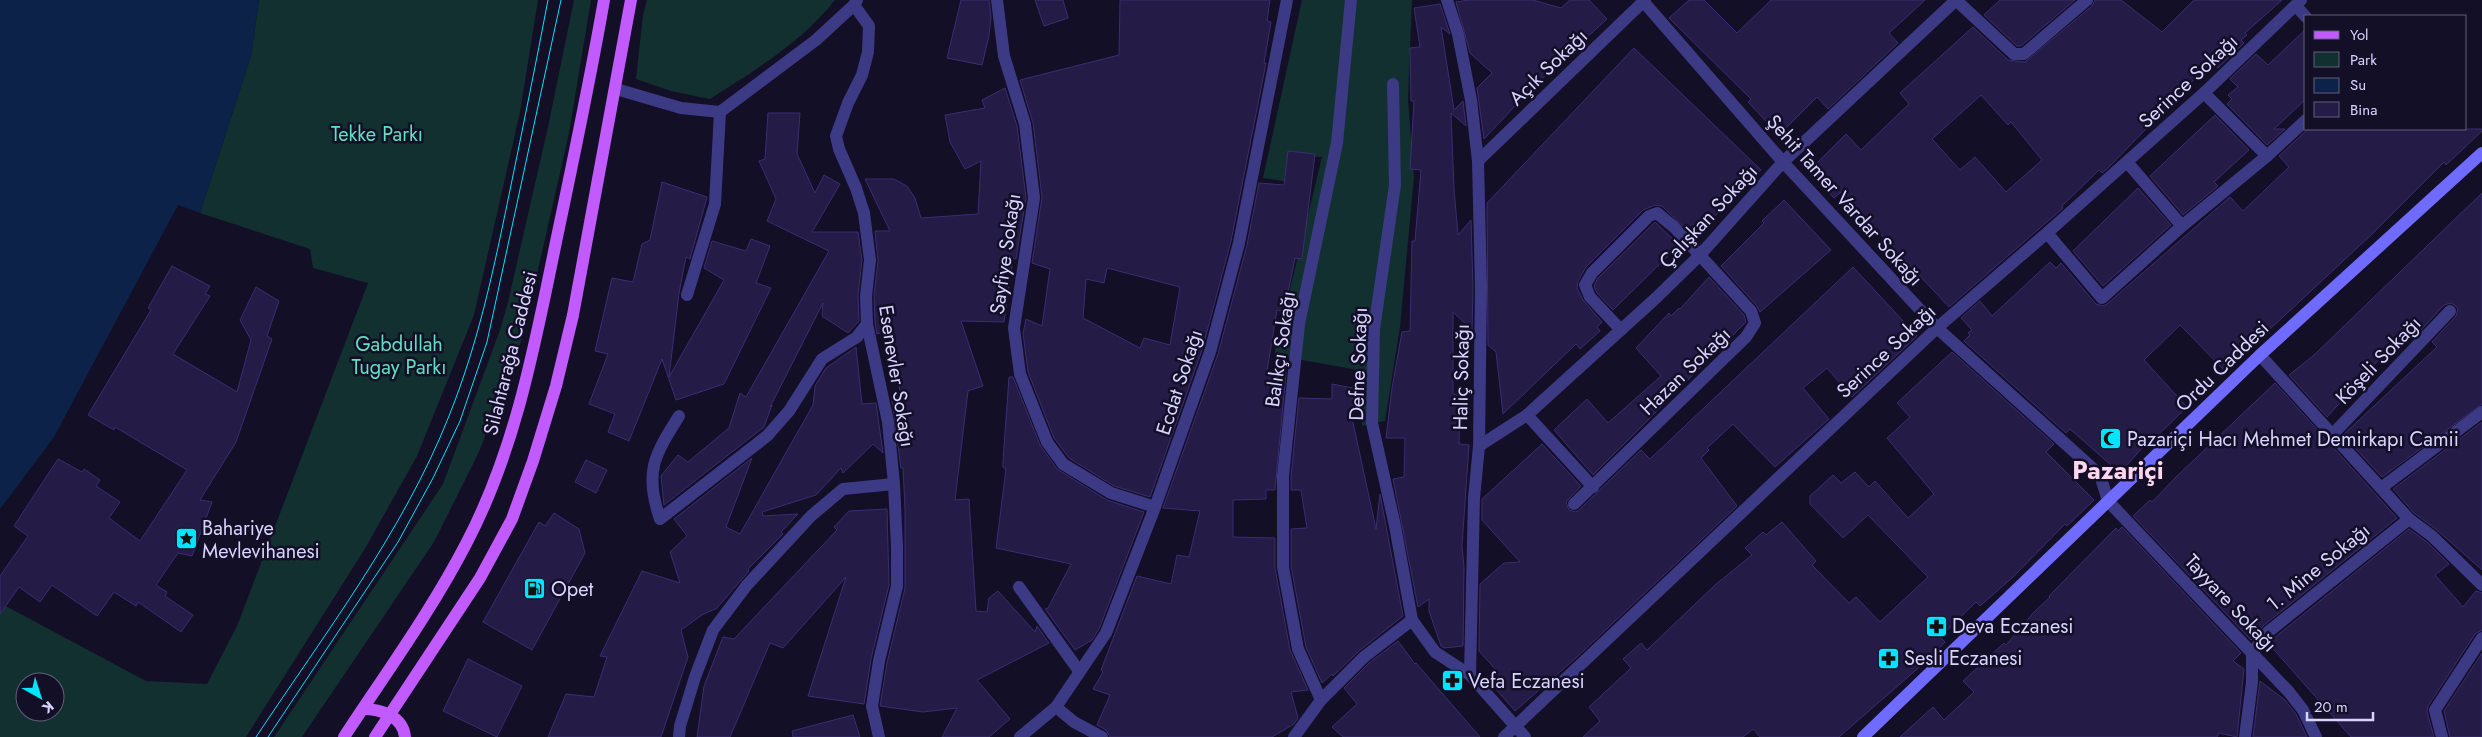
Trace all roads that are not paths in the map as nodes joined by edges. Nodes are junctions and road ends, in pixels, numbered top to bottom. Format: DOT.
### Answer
graph roads {
  1 [pos="604,0"];
  2 [pos="630,0"];
  3 [pos="997,0"];
  4 [pos="1287,0"];
  5 [pos="1351,0"];
  6 [pos="1447,0"];
  7 [pos="1643,0"];
  8 [pos="1956,0"];
  9 [pos="2088,0"];
  10 [pos="856,3"];
  11 [pos="2299,3"];
  12 [pos="2305,15"];
  13 [pos="1393,84"];
  14 [pos="616,89"];
  15 [pos="2204,93"];
  16 [pos="720,112"];
  17 [pos="2304,122"];
  18 [pos="2482,153"];
  19 [pos="2267,156"];
  20 [pos="1478,161"];
  21 [pos="1783,162"];
  22 [pos="2127,162"];
  23 [pos="2182,226"];
  24 [pos="2047,233"];
  25 [pos="1700,255"];
  26 [pos="687,295"];
  27 [pos="2450,311"];
  28 [pos="867,324"];
  29 [pos="1937,328"];
  30 [pos="1621,330"];
  31 [pos="2260,355"];
  32 [pos="2482,412"];
  33 [pos="1527,415"];
  34 [pos="679,416"];
  35 [pos="2332,435"];
  36 [pos="1479,446"];
  37 [pos="894,484"];
  38 [pos="1593,487"];
  39 [pos="2380,488"];
  40 [pos="2108,501"];
  41 [pos="1574,504"];
  42 [pos="1156,507"];
  43 [pos="2409,519"];
  44 [pos="2482,585"];
  45 [pos="1019,587"];
  46 [pos="1412,620"];
  47 [pos="2482,638"];
  48 [pos="2252,653"];
  49 [pos="1080,671"];
  50 [pos="1470,675"];
  51 [pos="1321,700"];
  52 [pos="1056,707"];
  53 [pos="363,708"];
  54 [pos="390,715"];
  55 [pos="1515,726"];
  56 [pos="344,737"];
  57 [pos="375,737"];
  58 [pos="405,737"];
  59 [pos="679,737"];
  60 [pos="879,737"];
  61 [pos="1020,737"];
  62 [pos="1102,737"];
  63 [pos="1294,737"];
  64 [pos="1504,737"];
  65 [pos="1525,737"];
  66 [pos="1863,737"];
  67 [pos="2245,737"];
  68 [pos="2316,737"];
  69 [pos="2442,737"];
  1 -- 53 [label="main road, Silahtarağa Caddesi"];
  2 -- 14 [label="main road"];
  3 -- 42 [label="street, Sayfiye Sokağı"];
  4 -- 42 [label="street, Ecdat Sokağı"];
  5 -- 51 [label="street, Balıkçı Sokağı"];
  6 -- 20 [label="street, Haliç Sokağı"];
  7 -- 20 [label="street, Açık Sokağı"];
  7 -- 21 [label="street, Şehit Tamer Vardar Sokağı"];
  8 -- 9 [label="street"];
  8 -- 21 [label="street, Çalışkan Sokağı"];
  10 -- 16 [label="street"];
  10 -- 28 [label="street, Esenevler Sokağı"];
  11 -- 12 [label="street"];
  11 -- 15 [label="street, Serince Sokağı"];
  13 -- 46 [label="street, Defne Sokağı"];
  14 -- 16 [label="street"];
  14 -- 54 [label="main road"];
  15 -- 19 [label="street"];
  15 -- 22 [label="street, Serince Sokağı"];
  16 -- 26 [label="street"];
  17 -- 19 [label="street"];
  18 -- 31 [label="main road, Ordu Caddesi"];
  19 -- 23 [label="street"];
  20 -- 36 [label="street, Haliç Sokağı"];
  21 -- 25 [label="street, Çalışkan Sokağı"];
  21 -- 29 [label="street, Şehit Tamer Vardar Sokağı"];
  22 -- 23 [label="street"];
  22 -- 24 [label="street, Serince Sokağı"];
  23 -- 24 [label="street"];
  24 -- 29 [label="street, Serince Sokağı"];
  25 -- 30 [label="street, Çalışkan Sokağı"];
  25 -- 30 [label="street"];
  25 -- 38 [label="street, Hazan Sokağı"];
  27 -- 35 [label="street, Köşeli Sokağı"];
  28 -- 34 [label="street"];
  28 -- 37 [label="street, Esenevler Sokağı"];
  29 -- 40 [label="street, Şehit Tamer Vardar Sokağı"];
  29 -- 55 [label="street, Serince Sokağı"];
  30 -- 33 [label="street, Çalışkan Sokağı"];
  31 -- 35 [label="street"];
  31 -- 40 [label="main road, Ordu Caddesi"];
  32 -- 39 [label="street"];
  33 -- 36 [label="street, Çalışkan Sokağı"];
  33 -- 38 [label="street"];
  35 -- 39 [label="street"];
  36 -- 50 [label="street, Haliç Sokağı"];
  37 -- 59 [label="street"];
  37 -- 60 [label="street, Esenevler Sokağı"];
  38 -- 41 [label="street, Hazan Sokağı"];
  39 -- 43 [label="street"];
  40 -- 48 [label="street, Tayyare Sokağı"];
  40 -- 66 [label="main road, Ordu Caddesi"];
  42 -- 49 [label="street, Ecdat Sokağı"];
  43 -- 44 [label="street"];
  43 -- 48 [label="street, 1. Mine Sokağı"];
  45 -- 49 [label="street"];
  46 -- 50 [label="street, Defne Sokağı"];
  46 -- 51 [label="street"];
  47 -- 69 [label="street"];
  48 -- 67 [label="street"];
  48 -- 68 [label="street, Tayyare Sokağı"];
  49 -- 52 [label="street, Ecdat Sokağı"];
  50 -- 55 [label="street"];
  51 -- 63 [label="street"];
  52 -- 61 [label="street, Ecdat Sokağı"];
  52 -- 62 [label="street"];
  53 -- 54 [label="main road"];
  53 -- 56 [label="main road, Silahtarağa Caddesi"];
  54 -- 57 [label="main road"];
  54 -- 58 [label="main road"];
  55 -- 64 [label="street, Serince Sokağı"];
  55 -- 65 [label="street"];
}
